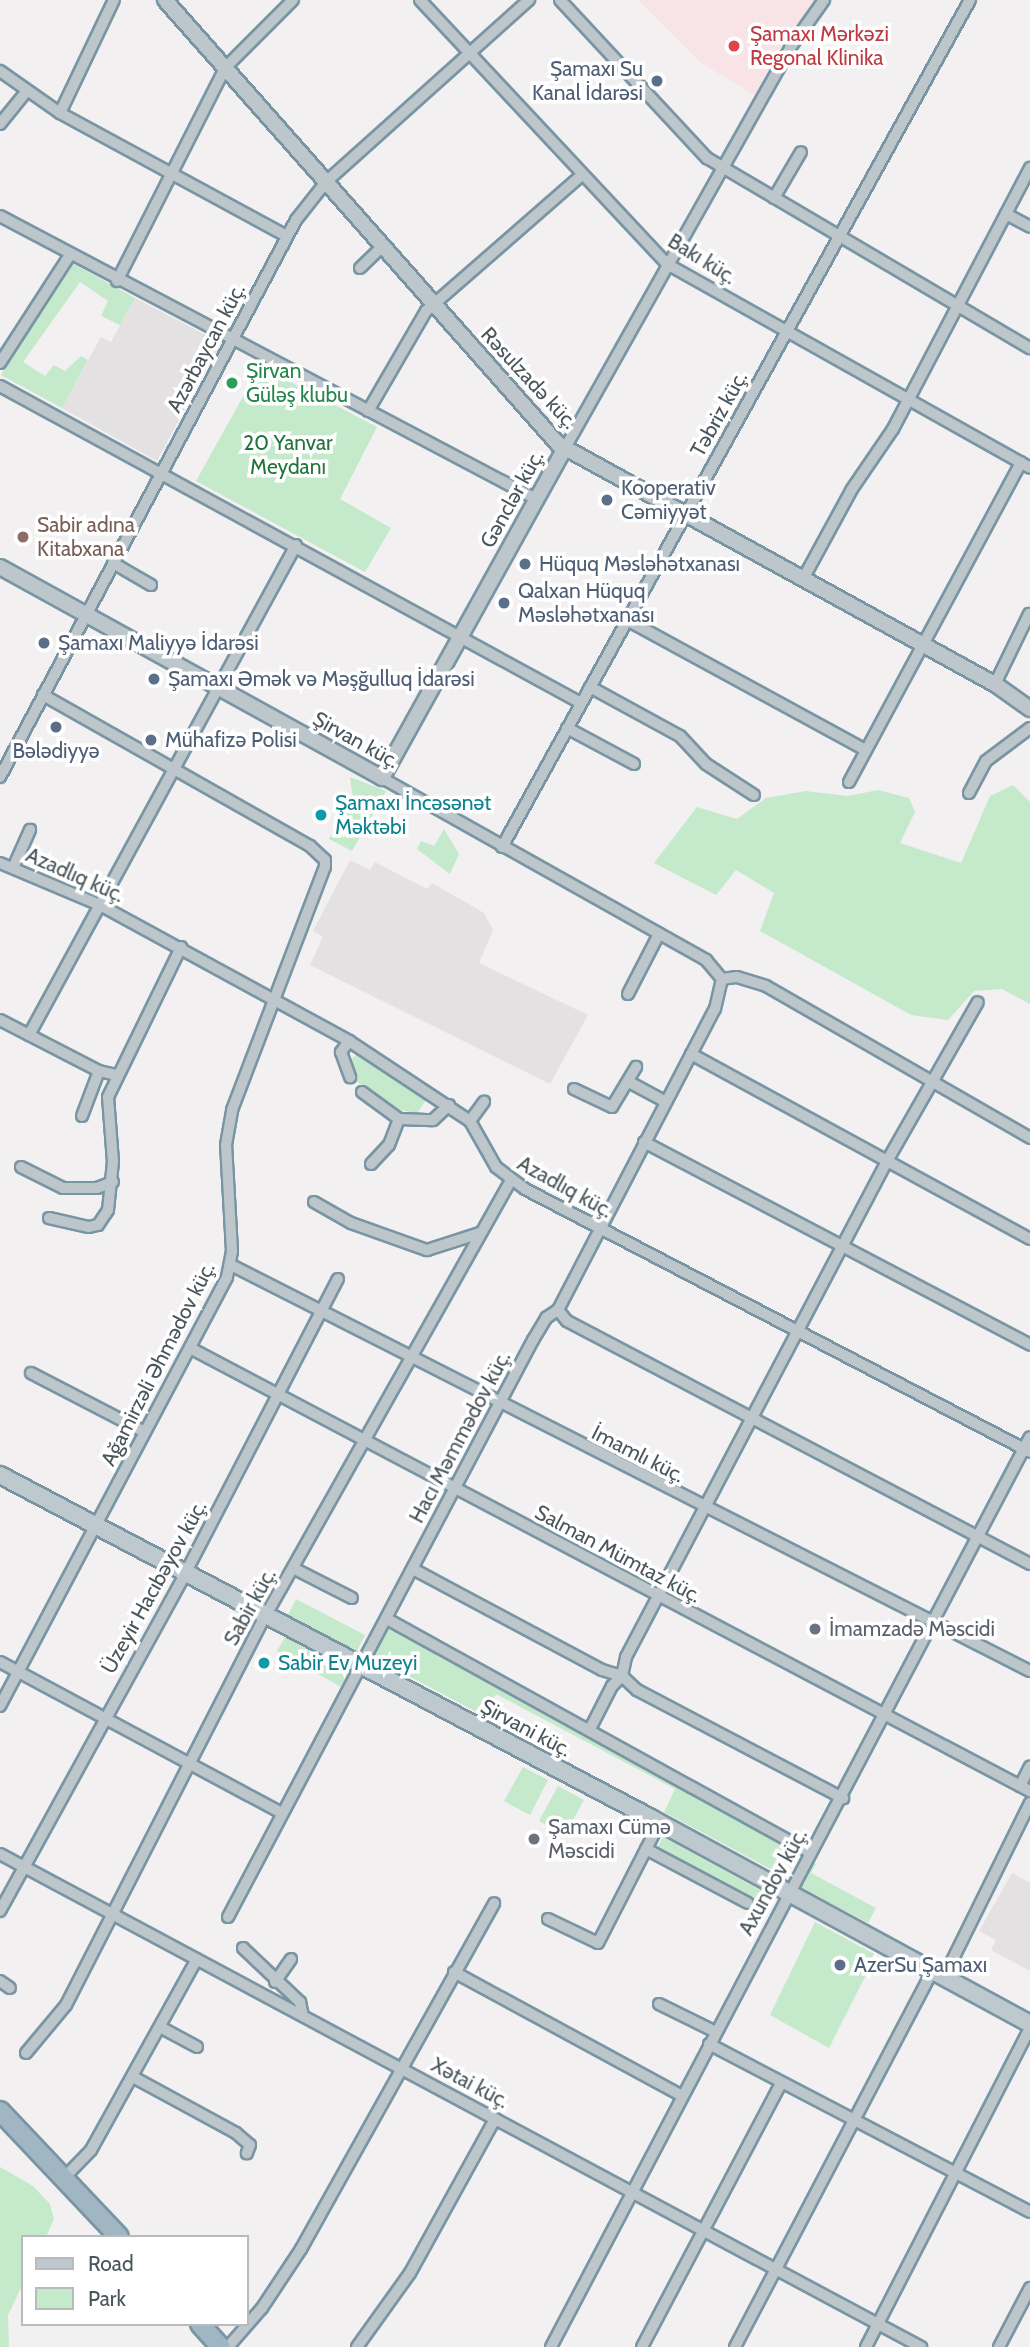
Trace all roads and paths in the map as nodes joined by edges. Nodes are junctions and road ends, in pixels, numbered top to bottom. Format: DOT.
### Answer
graph roads {
  1 [pos="114,0"];
  2 [pos="165,0"];
  3 [pos="293,0"];
  4 [pos="420,0"];
  5 [pos="529,0"];
  6 [pos="561,0"];
  7 [pos="824,0"];
  8 [pos="970,0"];
  9 [pos="471,55"];
  10 [pos="225,68"];
  11 [pos="0,71"];
  12 [pos="26,92"];
  13 [pos="60,113"];
  14 [pos="0,124"];
  15 [pos="801,152"];
  16 [pos="722,168"];
  17 [pos="1030,168"];
  18 [pos="172,173"];
  19 [pos="581,176"];
  20 [pos="326,182"];
  21 [pos="774,198"];
  22 [pos="1006,214"];
  23 [pos="0,216"];
  24 [pos="1030,227"];
  25 [pos="840,235"];
  26 [pos="287,236"];
  27 [pos="383,246"];
  28 [pos="70,255"];
  29 [pos="667,264"];
  30 [pos="360,268"];
  31 [pos="117,281"];
  32 [pos="433,303"];
  33 [pos="958,306"];
  34 [pos="787,330"];
  35 [pos="231,341"];
  36 [pos="1030,348"];
  37 [pos="0,363"];
  38 [pos="0,386"];
  39 [pos="907,397"];
  40 [pos="368,411"];
  41 [pos="565,448"];
  42 [pos="1025,465"];
  43 [pos="162,471"];
  44 [pos="536,499"];
  45 [pos="685,514"];
  46 [pos="296,545"];
  47 [pos="113,563"];
  48 [pos="0,567"];
  49 [pos="803,579"];
  50 [pos="151,585"];
  51 [pos="86,614"];
  52 [pos="1029,614"];
  53 [pos="627,620"];
  54 [pos="460,636"];
  55 [pos="920,643"];
  56 [pos="995,684"];
  57 [pos="219,687"];
  58 [pos="590,687"];
  59 [pos="43,695"];
  60 [pos="581,703"];
  61 [pos="1030,709"];
  62 [pos="567,728"];
  63 [pos="1030,728"];
  64 [pos="865,750"];
  65 [pos="634,764"];
  66 [pos="174,769"];
  67 [pos="0,777"];
  68 [pos="382,778"];
  69 [pos="849,782"];
  70 [pos="969,793"];
  71 [pos="754,795"];
  72 [pos="30,830"];
  73 [pos="502,847"];
  74 [pos="0,863"];
  75 [pos="13,868"];
  76 [pos="100,905"];
  77 [pos="659,934"];
  78 [pos="181,947"];
  79 [pos="722,979"];
  80 [pos="628,994"];
  81 [pos="275,997"];
  82 [pos="978,1002"];
  83 [pos="1,1023"];
  84 [pos="29,1035"];
  85 [pos="349,1041"];
  86 [pos="691,1054"];
  87 [pos="636,1067"];
  88 [pos="99,1072"];
  89 [pos="116,1075"];
  90 [pos="350,1077"];
  91 [pos="933,1080"];
  92 [pos="629,1082"];
  93 [pos="574,1089"];
  94 [pos="362,1092"];
  95 [pos="484,1102"];
  96 [pos="666,1102"];
  97 [pos="449,1105"];
  98 [pos="82,1116"];
  99 [pos="399,1119"];
  100 [pos="470,1121"];
  101 [pos="1030,1138"];
  102 [pos="644,1142"];
  103 [pos="886,1163"];
  104 [pos="371,1164"];
  105 [pos="21,1167"];
  106 [pos="511,1181"];
  107 [pos="113,1182"];
  108 [pos="314,1202"];
  109 [pos="49,1218"];
  110 [pos="598,1228"];
  111 [pos="480,1233"];
  112 [pos="1030,1239"];
  113 [pos="843,1246"];
  114 [pos="231,1265"];
  115 [pos="338,1279"];
  116 [pos="558,1310"];
  117 [pos="319,1313"];
  118 [pos="798,1332"];
  119 [pos="1030,1345"];
  120 [pos="190,1348"];
  121 [pos="409,1359"];
  122 [pos="31,1373"];
  123 [pos="279,1394"];
  124 [pos="499,1404"];
  125 [pos="752,1420"];
  126 [pos="145,1432"];
  127 [pos="1030,1437"];
  128 [pos="363,1440"];
  129 [pos="1027,1451"];
  130 [pos="1,1479"];
  131 [pos="454,1489"];
  132 [pos="705,1510"];
  133 [pos="95,1526"];
  134 [pos="978,1537"];
  135 [pos="1030,1564"];
  136 [pos="293,1568"];
  137 [pos="413,1569"];
  138 [pos="186,1572"];
  139 [pos="659,1596"];
  140 [pos="352,1598"];
  141 [pos="266,1615"];
  142 [pos="387,1619"];
  143 [pos="933,1624"];
  144 [pos="0,1662"];
  145 [pos="362,1665"];
  146 [pos="1030,1671"];
  147 [pos="19,1672"];
  148 [pos="622,1676"];
  149 [pos="0,1706"];
  150 [pos="886,1717"];
  151 [pos="105,1718"];
  152 [pos="590,1729"];
  153 [pos="187,1763"];
  154 [pos="1030,1766"];
  155 [pos="1025,1788"];
  156 [pos="843,1798"];
  157 [pos="1030,1804"];
  158 [pos="282,1814"];
  159 [pos="660,1822"];
  160 [pos="646,1849"];
  161 [pos="809,1852"];
  162 [pos="0,1854"];
  163 [pos="24,1867"];
  164 [pos="786,1892"];
  165 [pos="494,1903"];
  166 [pos="748,1903"];
  167 [pos="0,1911"];
  168 [pos="111,1913"];
  169 [pos="228,1917"];
  170 [pos="548,1919"];
  171 [pos="243,1948"];
  172 [pos="197,1959"];
  173 [pos="291,1959"];
  174 [pos="454,1972"];
  175 [pos="938,1974"];
  176 [pos="0,1981"];
  177 [pos="275,1982"];
  178 [pos="10,1989"];
  179 [pos="659,2004"];
  180 [pos="303,2016"];
  181 [pos="1030,2026"];
  182 [pos="160,2027"];
  183 [pos="716,2032"];
  184 [pos="709,2044"];
  185 [pos="197,2047"];
  186 [pos="26,2053"];
  187 [pos="401,2068"];
  188 [pos="133,2077"];
  189 [pos="781,2083"];
  190 [pos="682,2096"];
  191 [pos="0,2111"];
  192 [pos="495,2119"];
  193 [pos="854,2121"];
  194 [pos="247,2153"];
  195 [pos="956,2174"];
  196 [pos="64,2178"];
  197 [pos="632,2192"];
  198 [pos="1030,2212"];
  199 [pos="704,2231"];
  200 [pos="117,2235"];
  201 [pos="778,2270"];
  202 [pos="1030,2288"];
  203 [pos="248,2324"];
  204 [pos="878,2324"];
  205 [pos="202,2326"];
  206 [pos="246,2326"];
  207 [pos="221,2347"];
  208 [pos="228,2347"];
  209 [pos="358,2347"];
  210 [pos="551,2347"];
  211 [pos="642,2347"];
  212 [pos="735,2347"];
  213 [pos="866,2347"];
  214 [pos="921,2347"];
  215 [pos="999,2347"];
  1 -- 13 [label="street"];
  2 -- 10 [label="street, Rəsulzadə küç."];
  3 -- 10 [label="street"];
  4 -- 9 [label="street, Bakı küç."];
  5 -- 9 [label="street, Azərbaycan küç."];
  6 -- 16 [label="street"];
  7 -- 16 [label="street, Gənclər küç."];
  8 -- 25 [label="street, Təbriz küç."];
  9 -- 19 [label="street, Bakı küç."];
  9 -- 20 [label="street, Azərbaycan küç."];
  10 -- 18 [label="street"];
  10 -- 20 [label="street, Rəsulzadə küç."];
  11 -- 12 [label="street"];
  12 -- 13 [label="street"];
  12 -- 14 [label="street"];
  13 -- 18 [label="street"];
  15 -- 21 [label="street"];
  16 -- 21 [label="street"];
  16 -- 29 [label="street, Gənclər küç."];
  17 -- 22 [label="street"];
  18 -- 26 [label="street"];
  18 -- 31 [label="street"];
  19 -- 29 [label="street, Bakı küç."];
  19 -- 32 [label="street"];
  20 -- 26 [label="street, Azərbaycan küç."];
  20 -- 27 [label="street, Rəsulzadə küç."];
  21 -- 25 [label="street"];
  22 -- 24 [label="street"];
  22 -- 33 [label="street"];
  23 -- 28 [label="street"];
  25 -- 33 [label="street"];
  25 -- 34 [label="street, Təbriz küç."];
  26 -- 35 [label="street, Azərbaycan küç."];
  27 -- 30 [label="street"];
  27 -- 32 [label="street, Rəsulzadə küç."];
  28 -- 31 [label="street"];
  28 -- 37 [label="street"];
  29 -- 34 [label="street, Bakı küç."];
  29 -- 41 [label="street, Gənclər küç."];
  31 -- 35 [label="street"];
  32 -- 40 [label="street"];
  32 -- 41 [label="street, Rəsulzadə küç."];
  33 -- 36 [label="street"];
  33 -- 39 [label="street"];
  34 -- 39 [label="street, Bakı küç."];
  34 -- 45 [label="street, Təbriz küç."];
  35 -- 40 [label="street"];
  35 -- 43 [label="street, Azərbaycan küç."];
  38 -- 43 [label="street"];
  39 -- 42 [label="street, Bakı küç."];
  39 -- 49 [label="street"];
  40 -- 44 [label="street"];
  41 -- 44 [label="street, Gənclər küç."];
  41 -- 45 [label="street, Rəsulzadə küç."];
  42 -- 55 [label="street"];
  43 -- 46 [label="street"];
  43 -- 47 [label="street, Azərbaycan küç."];
  44 -- 54 [label="street, Gənclər küç."];
  45 -- 49 [label="street, Rəsulzadə küç."];
  45 -- 53 [label="street, Təbriz küç."];
  46 -- 54 [label="street"];
  46 -- 57 [label="street"];
  47 -- 50 [label="street"];
  47 -- 51 [label="street, Azərbaycan küç."];
  48 -- 51 [label="street, Şirvan küç."];
  49 -- 55 [label="street, Rəsulzadə küç."];
  51 -- 57 [label="street, Şirvan küç."];
  51 -- 59 [label="street, Azərbaycan küç."];
  52 -- 56 [label="street"];
  53 -- 58 [label="street, Təbriz küç."];
  53 -- 64 [label="street"];
  54 -- 60 [label="street"];
  54 -- 68 [label="street, Gənclər küç."];
  55 -- 56 [label="street, Rəsulzadə küç."];
  55 -- 64 [label="street"];
  56 -- 61 [label="street, Rəsulzadə küç."];
  57 -- 66 [label="street"];
  57 -- 68 [label="street, Şirvan küç."];
  58 -- 60 [label="street, Təbriz küç."];
  58 -- 71 [label="street"];
  59 -- 66 [label="street"];
  59 -- 67 [label="street, Azərbaycan küç."];
  60 -- 62 [label="street, Təbriz küç."];
  62 -- 65 [label="street"];
  62 -- 73 [label="street, Təbriz küç."];
  63 -- 70 [label="street"];
  64 -- 69 [label="street"];
  66 -- 76 [label="street"];
  66 -- 81 [label="street, Ağamirzəli Əhmədov küç."];
  68 -- 73 [label="street, Şirvan küç."];
  72 -- 75 [label="street"];
  73 -- 77 [label="street, Şirvan küç."];
  74 -- 75 [label="street, Azadlıq küç."];
  75 -- 76 [label="street, Azadlıq küç."];
  76 -- 78 [label="street, Azadlıq küç."];
  76 -- 84 [label="street"];
  77 -- 79 [label="street, Şirvan küç."];
  77 -- 80 [label="street"];
  78 -- 81 [label="street, Azadlıq küç."];
  78 -- 89 [label="street"];
  79 -- 86 [label="street, Hacı Məmmədov küç."];
  79 -- 91 [label="street"];
  81 -- 85 [label="street, Azadlıq küç."];
  81 -- 114 [label="street, Ağamirzəli Əhmədov küç."];
  82 -- 91 [label="street"];
  83 -- 84 [label="street"];
  84 -- 88 [label="street"];
  85 -- 90 [label="street"];
  85 -- 97 [label="street, Azadlıq küç."];
  86 -- 96 [label="street, Hacı Məmmədov küç."];
  86 -- 103 [label="street"];
  87 -- 92 [label="street"];
  88 -- 89 [label="street"];
  88 -- 98 [label="street"];
  89 -- 107 [label="street"];
  91 -- 101 [label="street"];
  91 -- 103 [label="street"];
  92 -- 93 [label="street"];
  92 -- 96 [label="street"];
  94 -- 99 [label="street"];
  95 -- 100 [label="street"];
  96 -- 102 [label="street, Hacı Məmmədov küç."];
  97 -- 99 [label="street"];
  97 -- 100 [label="street, Azadlıq küç."];
  99 -- 104 [label="street"];
  100 -- 106 [label="street, Azadlıq küç."];
  102 -- 110 [label="street, Hacı Məmmədov küç."];
  102 -- 113 [label="street"];
  103 -- 112 [label="street"];
  103 -- 113 [label="street"];
  105 -- 107 [label="street"];
  106 -- 110 [label="street, Azadlıq küç."];
  106 -- 111 [label="street, Sabir küç."];
  107 -- 109 [label="street"];
  108 -- 111 [label="street"];
  110 -- 116 [label="street, Hacı Məmmədov küç."];
  110 -- 118 [label="street, Azadlıq küç."];
  111 -- 121 [label="street, Sabir küç."];
  113 -- 118 [label="street"];
  113 -- 119 [label="street"];
  114 -- 117 [label="street, İmamlı küç."];
  114 -- 120 [label="street, Ağamirzəli Əhmədov küç."];
  115 -- 117 [label="street, Üzeyir Hacıbəyov küç."];
  116 -- 124 [label="street, Hacı Məmmədov küç."];
  116 -- 125 [label="street"];
  117 -- 121 [label="street, İmamlı küç."];
  117 -- 123 [label="street, Üzeyir Hacıbəyov küç."];
  118 -- 125 [label="street"];
  118 -- 129 [label="street, Azadlıq küç."];
  120 -- 123 [label="street, Salman Mümtaz küç."];
  120 -- 126 [label="street, Ağamirzəli Əhmədov küç."];
  121 -- 124 [label="street, İmamlı küç."];
  121 -- 128 [label="street, Sabir küç."];
  122 -- 126 [label="street"];
  123 -- 128 [label="street, Salman Mümtaz küç."];
  123 -- 138 [label="street, Üzeyir Hacıbəyov küç."];
  124 -- 131 [label="street, Hacı Məmmədov küç."];
  124 -- 132 [label="street, İmamlı küç."];
  125 -- 132 [label="street"];
  125 -- 134 [label="street"];
  126 -- 133 [label="street, Ağamirzəli Əhmədov küç."];
  127 -- 129 [label="street, Axundov küç."];
  128 -- 131 [label="street, Salman Mümtaz küç."];
  128 -- 136 [label="street, Sabir küç."];
  129 -- 134 [label="street, Axundov küç."];
  130 -- 133 [label="main road, Şirvani küç."];
  131 -- 137 [label="street, Hacı Məmmədov küç."];
  131 -- 139 [label="street, Salman Mümtaz küç."];
  132 -- 139 [label="street"];
  132 -- 143 [label="street, İmamlı küç."];
  133 -- 138 [label="main road, Şirvani küç."];
  133 -- 147 [label="street, Ağamirzəli Əhmədov küç."];
  134 -- 135 [label="street"];
  134 -- 143 [label="street, Axundov küç."];
  136 -- 140 [label="street"];
  136 -- 141 [label="street, Sabir küç."];
  137 -- 142 [label="street, Hacı Məmmədov küç."];
  137 -- 148 [label="street"];
  138 -- 141 [label="main road, Şirvani küç."];
  138 -- 151 [label="street, Üzeyir Hacıbəyov küç."];
  139 -- 148 [label="street"];
  139 -- 150 [label="street, Salman Mümtaz küç."];
  141 -- 145 [label="main road, Şirvani küç."];
  141 -- 153 [label="street, Sabir küç."];
  142 -- 145 [label="street, Hacı Məmmədov küç."];
  142 -- 152 [label="street"];
  143 -- 146 [label="street, İmamlı küç."];
  143 -- 150 [label="street, Axundov küç."];
  144 -- 147 [label="street"];
  145 -- 158 [label="street, Hacı Məmmədov küç."];
  145 -- 159 [label="main road, Şirvani küç."];
  147 -- 149 [label="street, Ağamirzəli Əhmədov küç."];
  147 -- 151 [label="street"];
  148 -- 152 [label="street"];
  148 -- 156 [label="street"];
  150 -- 155 [label="street, Salman Mümtaz küç."];
  150 -- 156 [label="street, Axundov küç."];
  151 -- 153 [label="street"];
  151 -- 163 [label="street, Üzeyir Hacıbəyov küç."];
  152 -- 161 [label="street"];
  153 -- 158 [label="street"];
  153 -- 168 [label="street, Sabir küç."];
  154 -- 155 [label="street"];
  156 -- 161 [label="street, Axundov küç."];
  157 -- 175 [label="street"];
  158 -- 169 [label="street, Hacı Məmmədov küç."];
  159 -- 160 [label="street"];
  159 -- 164 [label="main road, Şirvani küç."];
  160 -- 166 [label="street"];
  160 -- 170 [label="street"];
  161 -- 164 [label="street, Axundov küç."];
  162 -- 163 [label="street, Xətai küç."];
  163 -- 167 [label="street, Üzeyir Hacıbəyov küç."];
  163 -- 168 [label="street, Xətai küç."];
  164 -- 175 [label="main road, Şirvani küç."];
  164 -- 183 [label="street, Axundov küç."];
  165 -- 174 [label="street"];
  168 -- 172 [label="street, Xətai küç."];
  168 -- 186 [label="street, Sabir küç."];
  171 -- 177 [label="street"];
  172 -- 180 [label="street, Xətai küç."];
  172 -- 182 [label="street"];
  173 -- 177 [label="street"];
  174 -- 187 [label="street"];
  174 -- 190 [label="street"];
  175 -- 181 [label="main road, Şirvani küç."];
  175 -- 193 [label="street"];
  176 -- 178 [label="street"];
  177 -- 180 [label="street"];
  179 -- 183 [label="street"];
  180 -- 187 [label="street, Xətai küç."];
  181 -- 195 [label="street"];
  182 -- 185 [label="street"];
  182 -- 188 [label="street"];
  183 -- 184 [label="street, Axundov küç."];
  184 -- 189 [label="street"];
  184 -- 190 [label="street, Axundov küç."];
  187 -- 192 [label="street, Xətai küç."];
  187 -- 203 [label="street"];
  188 -- 194 [label="street"];
  188 -- 196 [label="street"];
  189 -- 193 [label="street"];
  189 -- 199 [label="street"];
  190 -- 197 [label="street, Axundov küç."];
  191 -- 196 [label="highway"];
  192 -- 197 [label="street, Xətai küç."];
  192 -- 209 [label="street"];
  193 -- 195 [label="street"];
  193 -- 201 [label="street"];
  195 -- 198 [label="street"];
  195 -- 204 [label="street"];
  196 -- 200 [label="highway"];
  197 -- 199 [label="street, Xətai küç."];
  197 -- 210 [label="street, Axundov küç."];
  199 -- 201 [label="street, Xətai küç."];
  199 -- 211 [label="street"];
  201 -- 204 [label="street, Xətai küç."];
  201 -- 212 [label="street"];
  202 -- 215 [label="street"];
  204 -- 213 [label="street"];
  204 -- 214 [label="street, Xətai küç."];
  205 -- 207 [label="highway"];
  206 -- 208 [label="street"];
}
